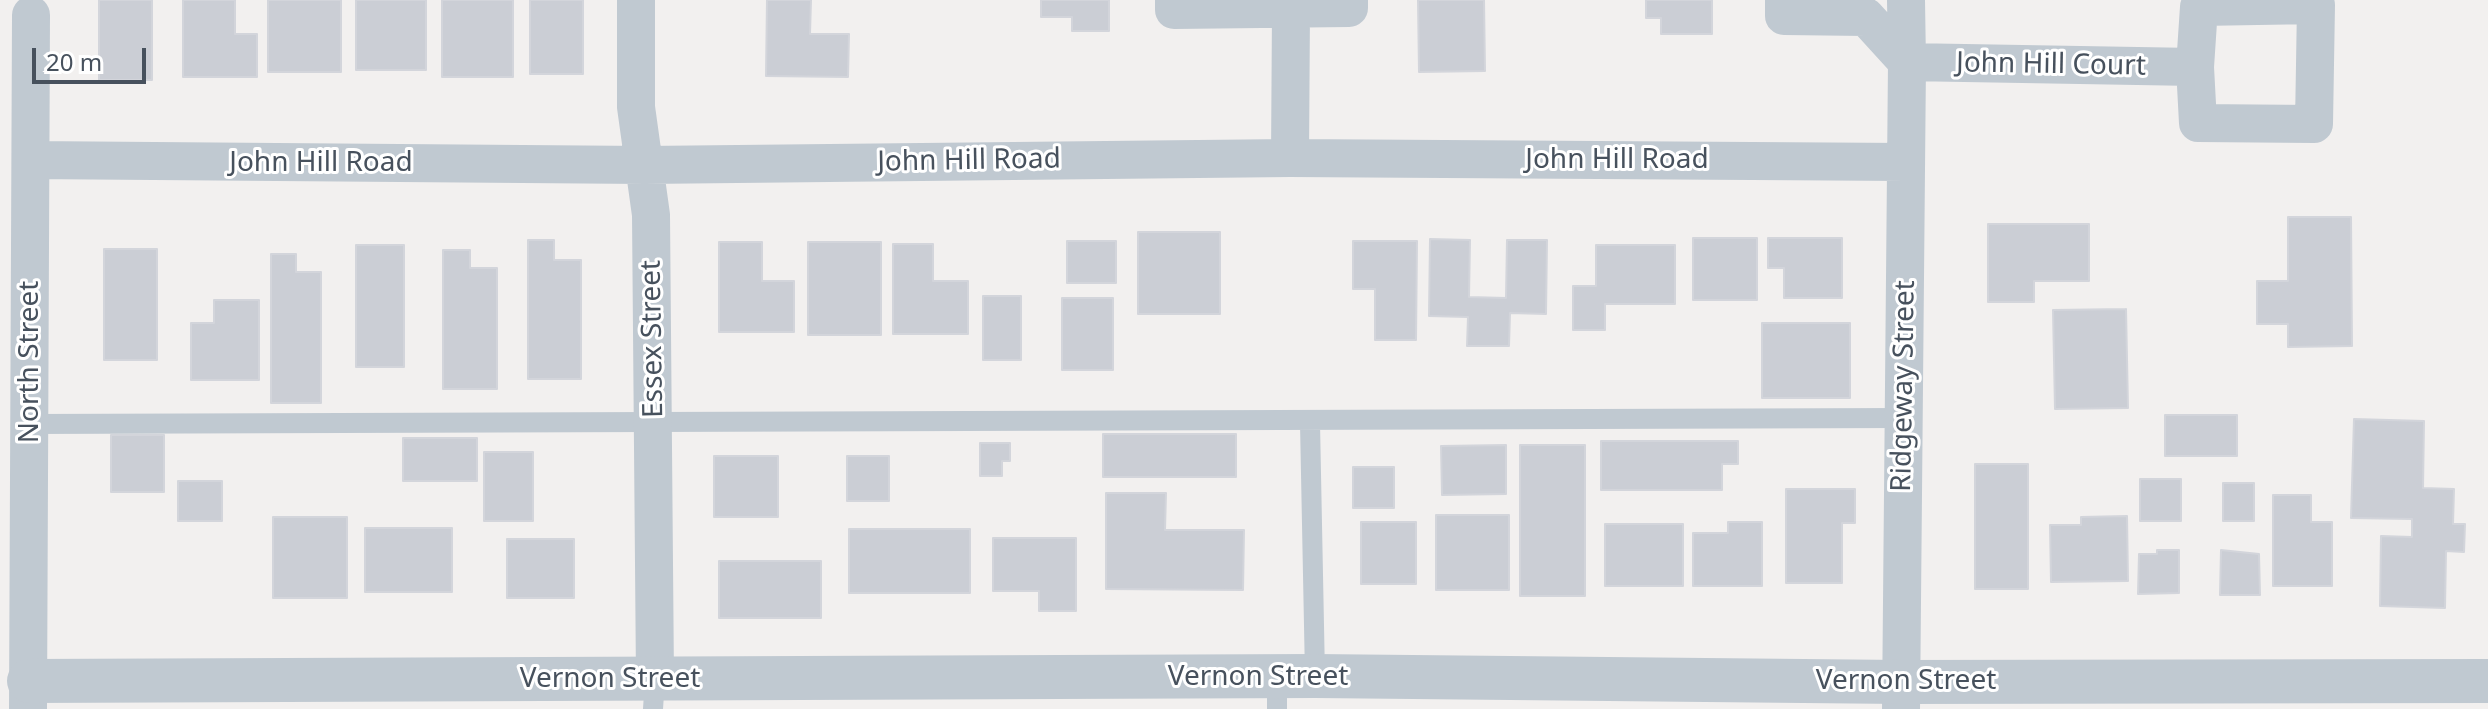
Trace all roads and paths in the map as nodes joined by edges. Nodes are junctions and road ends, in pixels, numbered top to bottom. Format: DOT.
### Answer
graph roads {
  1 [pos="636,0"];
  2 [pos="1174,0"];
  3 [pos="1349,0"];
  4 [pos="1784,0"];
  5 [pos="1906,0"];
  6 [pos="1291,9"];
  7 [pos="31,15"];
  8 [pos="1907,62"];
  9 [pos="2195,67"];
  10 [pos="1290,158"];
  11 [pos="31,160"];
  12 [pos="1906,162"];
  13 [pos="645,165"];
  14 [pos="1903,418"];
  15 [pos="654,423"];
  16 [pos="1310,423"];
  17 [pos="30,424"];
  18 [pos="2488,681"];
  19 [pos="1290,687"];
  20 [pos="654,694"];
  21 [pos="28,695"];
  22 [pos="1901,695"];
  1 -- 13 [label="street, Essex Street"];
  2 -- 6 [label="street"];
  3 -- 6 [label="street"];
  4 -- 8 [label="street"];
  5 -- 8 [label="street, Ridgeway Street"];
  6 -- 10 [label="street"];
  7 -- 11 [label="street, North Street"];
  8 -- 9 [label="street, John Hill Court"];
  8 -- 12 [label="street, Ridgeway Street"];
  10 -- 12 [label="street, John Hill Road"];
  10 -- 13 [label="street, John Hill Road"];
  11 -- 13 [label="street, John Hill Road"];
  11 -- 17 [label="street, North Street"];
  12 -- 14 [label="street, Ridgeway Street"];
  13 -- 15 [label="street, Essex Street"];
  14 -- 16 [label="lane"];
  14 -- 22 [label="street, Ridgeway Street"];
  15 -- 16 [label="lane"];
  15 -- 17 [label="lane"];
  15 -- 20 [label="street, Essex Street"];
  16 -- 19 [label="lane"];
  17 -- 21 [label="street, North Street"];
  18 -- 22 [label="street, Vernon Street"];
  19 -- 20 [label="street, Vernon Street"];
  19 -- 22 [label="street, Vernon Street"];
  20 -- 21 [label="street, Vernon Street"];
}
